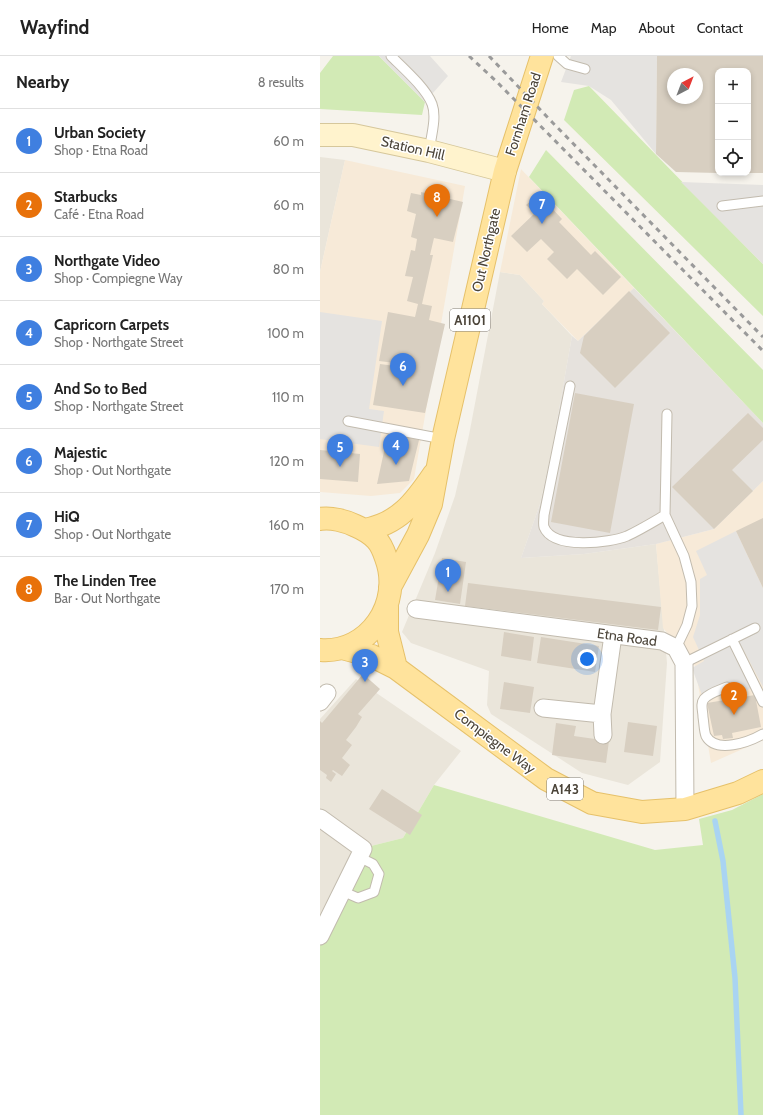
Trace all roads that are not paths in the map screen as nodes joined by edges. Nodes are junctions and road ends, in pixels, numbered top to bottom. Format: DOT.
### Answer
graph roads {
  1 [pos="391,56"];
  2 [pos="542,56"];
  3 [pos="558,56"];
  4 [pos="585,70"];
  5 [pos="320,135"];
  6 [pos="429,151"];
  7 [pos="504,171"];
  8 [pos="763,201"];
  9 [pos="722,206"];
  10 [pos="570,386"];
  11 [pos="667,414"];
  12 [pos="348,421"];
  13 [pos="443,439"];
  14 [pos="437,470"];
  15 [pos="665,515"];
  16 [pos="320,519"];
  17 [pos="364,530"];
  18 [pos="389,597"];
  19 [pos="416,609"];
  20 [pos="755,628"];
  21 [pos="613,635"];
  22 [pos="732,639"];
  23 [pos="342,648"];
  24 [pos="676,648"];
  25 [pos="320,650"];
  26 [pos="684,663"];
  27 [pos="396,668"];
  28 [pos="727,687"];
  29 [pos="763,702"];
  30 [pos="543,708"];
  31 [pos="602,714"];
  32 [pos="763,734"];
  33 [pos="604,735"];
  34 [pos="763,781"];
  35 [pos="684,809"];
  36 [pos="320,818"];
  37 [pos="359,857"];
  38 [pos="342,891"];
  39 [pos="320,936"];
  1 -- 6 [label="lane"];
  2 -- 7 [label="main road, Fornham Road / A1101"];
  3 -- 4 [label="lane"];
  5 -- 6 [label="street, Station Hill"];
  6 -- 7 [label="street, Station Hill"];
  7 -- 13 [label="main road, Out Northgate / A1101"];
  8 -- 9 [label="lane"];
  10 -- 15 [label="lane"];
  11 -- 15 [label="lane"];
  12 -- 13 [label="lane"];
  13 -- 14 [label="main road, Out Northgate / A1101"];
  14 -- 17 [label="main road, A1101"];
  14 -- 18 [label="main road, A1101"];
  15 -- 24 [label="lane"];
  16 -- 17 [label="main road"];
  17 -- 18 [label="main road"];
  18 -- 23 [label="main road"];
  18 -- 27 [label="main road"];
  19 -- 21 [label="street, Etna Road"];
  20 -- 22 [label="lane"];
  21 -- 24 [label="street, Etna Road"];
  21 -- 31 [label="street"];
  22 -- 26 [label="lane"];
  22 -- 29 [label="lane"];
  23 -- 25 [label="main road"];
  23 -- 27 [label="main road, Compiegne Way / A143"];
  24 -- 26 [label="street, Etna Road"];
  26 -- 35 [label="street, Etna Road"];
  27 -- 35 [label="main road, Compiegne Way / A143"];
  28 -- 32 [label="lane"];
  30 -- 31 [label="street"];
  31 -- 33 [label="street"];
  34 -- 35 [label="main road, Compiegne Way / A143"];
  36 -- 37 [label="street"];
  37 -- 38 [label="street"];
  37 -- 38 [label="lane"];
  38 -- 39 [label="street"];
}
